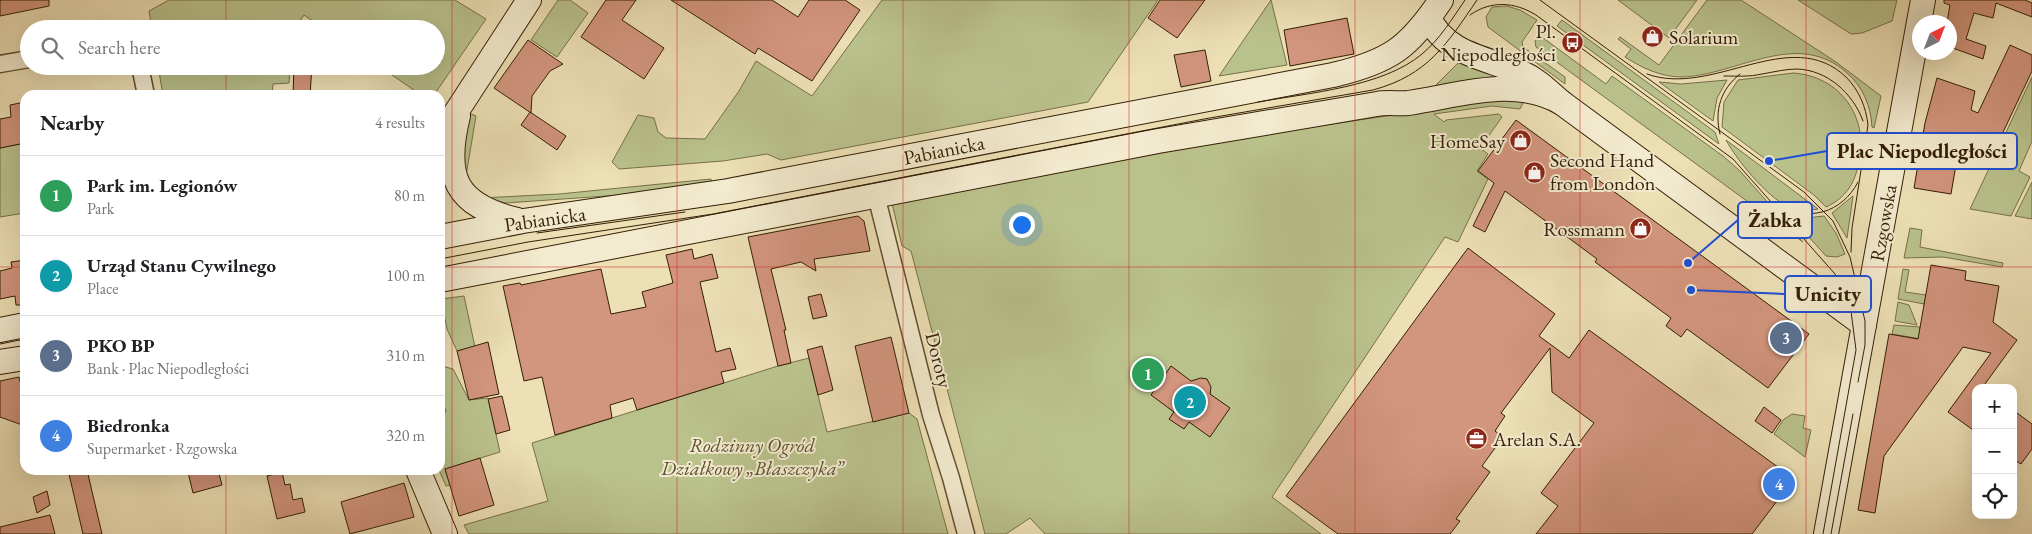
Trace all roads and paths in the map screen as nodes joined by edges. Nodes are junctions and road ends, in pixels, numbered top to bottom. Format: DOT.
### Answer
graph roads {
  1 [pos="529,0"];
  2 [pos="1923,0"];
  3 [pos="1435,9"];
  4 [pos="20,61"];
  5 [pos="0,64"];
  6 [pos="142,75"];
  7 [pos="145,90"];
  8 [pos="1562,103"];
  9 [pos="460,107"];
  10 [pos="445,130"];
  11 [pos="876,195"];
  12 [pos="523,221"];
  13 [pos="445,236"];
  14 [pos="445,279"];
  15 [pos="1864,325"];
  16 [pos="20,326"];
  17 [pos="0,330"];
  18 [pos="20,359"];
  19 [pos="0,362"];
  20 [pos="420,475"];
  21 [pos="445,534"];
  22 [pos="966,534"];
  23 [pos="1826,534"];
  1 -- 9 [label="street"];
  2 -- 15 [label="street, Rzgowska"];
  3 -- 8 [label="street"];
  3 -- 12 [label="street, Pabianicka"];
  4 -- 5 [label="street"];
  6 -- 7 [label="street"];
  8 -- 11 [label="street, Pabianicka"];
  8 -- 15 [label="street"];
  9 -- 10 [label="street"];
  9 -- 12 [label="street"];
  11 -- 14 [label="street, Pabianicka"];
  11 -- 22 [label="street, Doroty"];
  12 -- 13 [label="street, Pabianicka"];
  15 -- 23 [label="street, Rzgowska"];
  16 -- 17 [label="street"];
  18 -- 19 [label="street"];
  20 -- 21 [label="street"];
}
